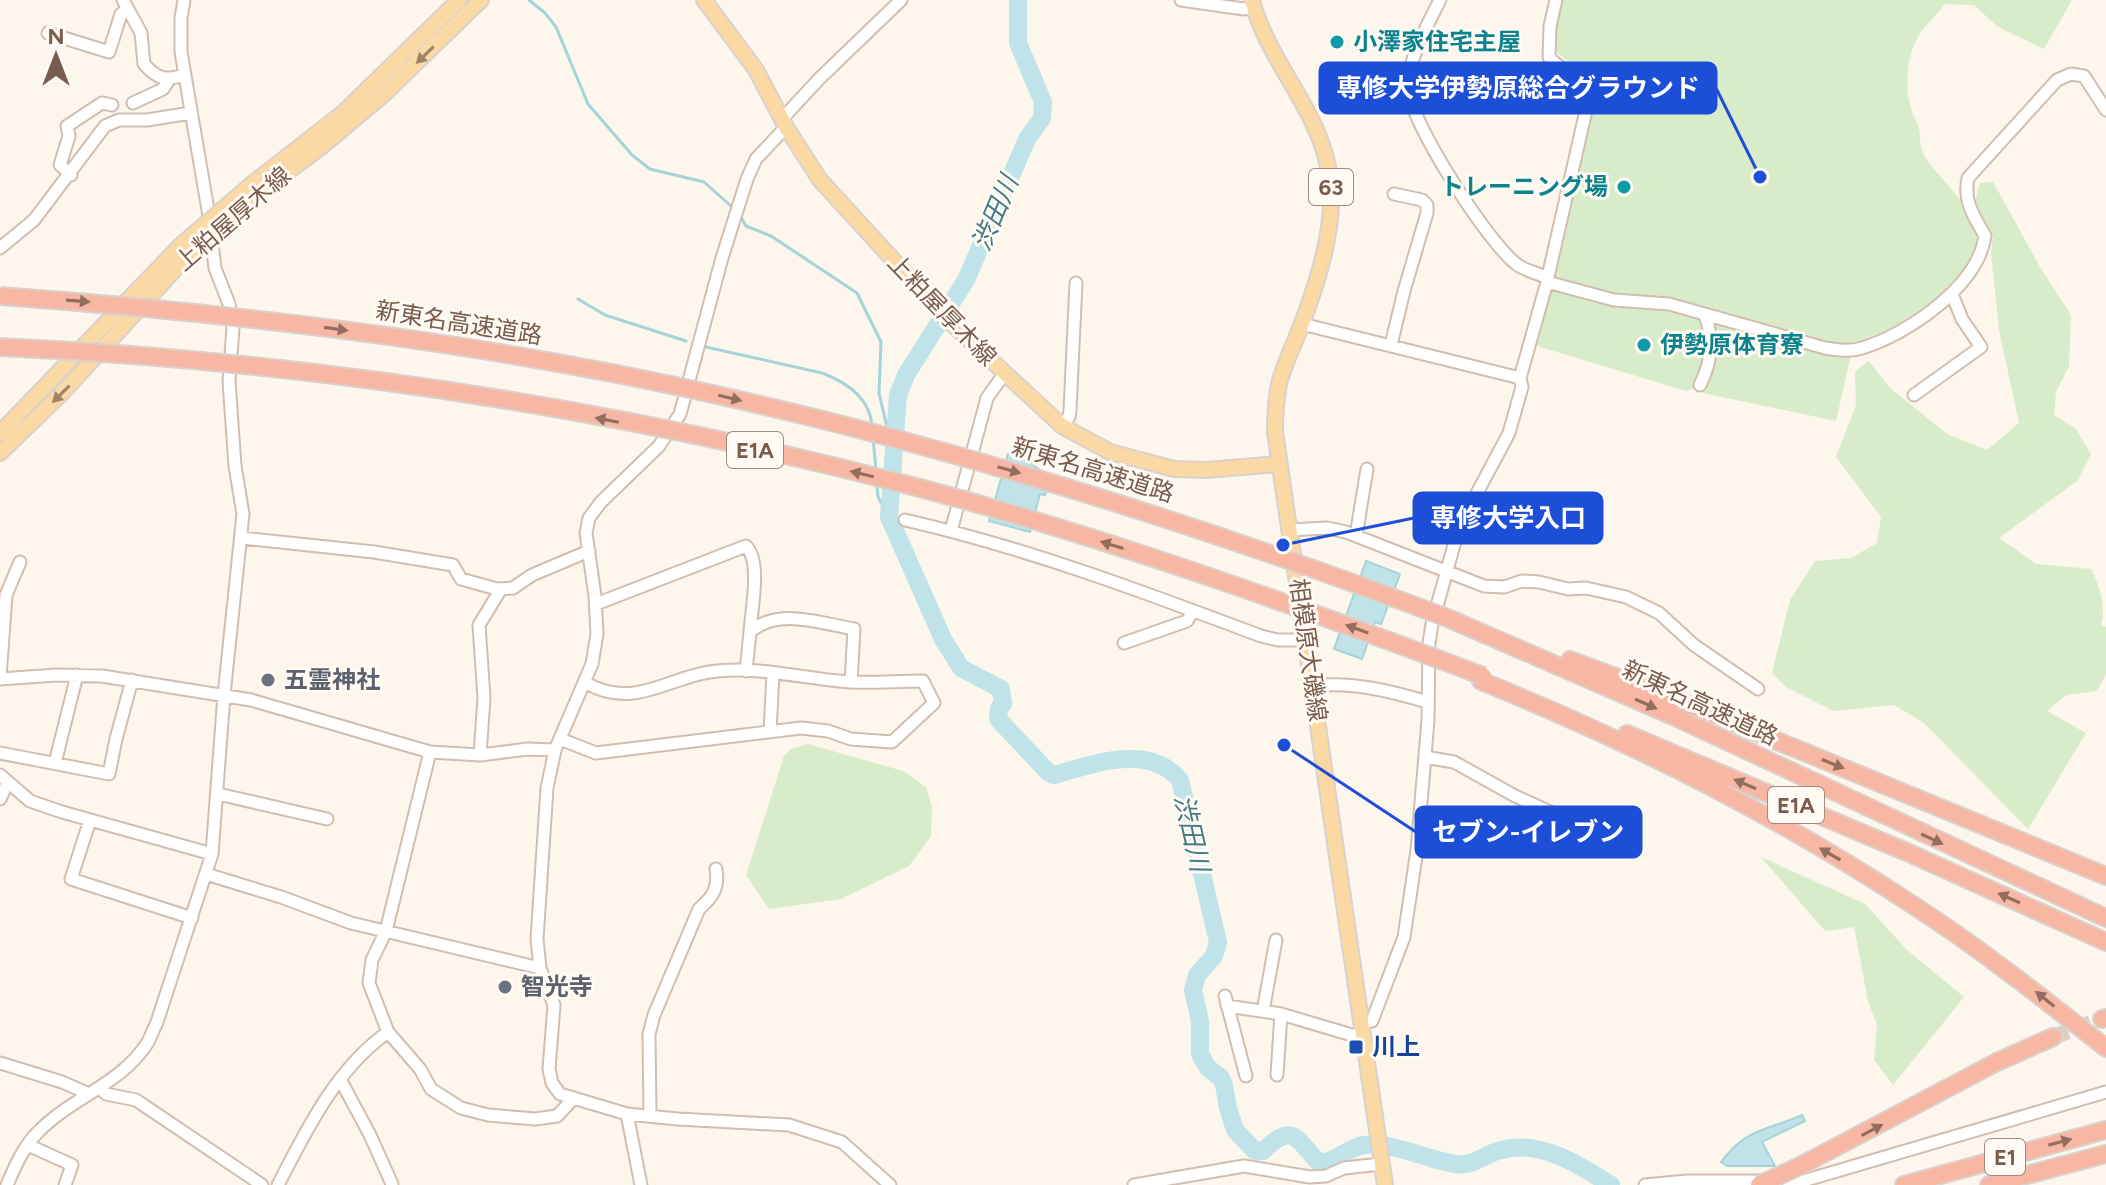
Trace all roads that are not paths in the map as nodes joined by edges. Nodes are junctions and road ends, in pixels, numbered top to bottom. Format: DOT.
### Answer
graph roads {
  1 [pos="184,0"];
  2 [pos="459,0"];
  3 [pos="481,0"];
  4 [pos="704,0"];
  5 [pos="901,0"];
  6 [pos="1181,0"];
  7 [pos="1440,0"];
  8 [pos="1556,0"];
  9 [pos="1252,3"];
  10 [pos="125,4"];
  11 [pos="48,33"];
  12 [pos="184,75"];
  13 [pos="169,80"];
  14 [pos="133,103"];
  15 [pos="112,105"];
  16 [pos="2106,110"];
  17 [pos="191,113"];
  18 [pos="784,123"];
  19 [pos="71,175"];
  20 [pos="255,188"];
  21 [pos="1394,194"];
  22 [pos="0,248"];
  23 [pos="185,250"];
  24 [pos="1547,280"];
  25 [pos="1076,283"];
  26 [pos="1952,294"];
  27 [pos="0,296"];
  28 [pos="1705,315"];
  29 [pos="1302,324"];
  30 [pos="1391,345"];
  31 [pos="0,347"];
  32 [pos="1004,374"];
  33 [pos="1520,378"];
  34 [pos="1700,385"];
  35 [pos="1914,395"];
  36 [pos="1062,426"];
  37 [pos="0,433"];
  38 [pos="0,453"];
  39 [pos="1278,464"];
  40 [pos="1369,475"];
  41 [pos="905,520"];
  42 [pos="1290,530"];
  43 [pos="951,531"];
  44 [pos="1356,536"];
  45 [pos="242,538"];
  46 [pos="589,551"];
  47 [pos="20,562"];
  48 [pos="1447,571"];
  49 [pos="501,589"];
  50 [pos="596,604"];
  51 [pos="1193,611"];
  52 [pos="750,632"];
  53 [pos="1498,638"];
  54 [pos="1307,640"];
  55 [pos="1124,643"];
  56 [pos="746,671"];
  57 [pos="773,674"];
  58 [pos="77,675"];
  59 [pos="0,678"];
  60 [pos="1482,678"];
  61 [pos="132,680"];
  62 [pos="851,682"];
  63 [pos="586,683"];
  64 [pos="1313,686"];
  65 [pos="1758,689"];
  66 [pos="224,695"];
  67 [pos="1427,702"];
  68 [pos="770,732"];
  69 [pos="557,744"];
  70 [pos="430,752"];
  71 [pos="0,753"];
  72 [pos="480,755"];
  73 [pos="1425,757"];
  74 [pos="55,763"];
  75 [pos="4,778"];
  76 [pos="218,794"];
  77 [pos="0,799"];
  78 [pos="327,819"];
  79 [pos="90,820"];
  80 [pos="1609,839"];
  81 [pos="212,854"];
  82 [pos="716,869"];
  83 [pos="206,874"];
  84 [pos="2106,876"];
  85 [pos="192,918"];
  86 [pos="2106,918"];
  87 [pos="386,931"];
  88 [pos="1276,940"];
  89 [pos="2106,942"];
  90 [pos="540,968"];
  91 [pos="1263,1011"];
  92 [pos="1281,1014"];
  93 [pos="1362,1029"];
  94 [pos="388,1032"];
  95 [pos="2053,1037"];
  96 [pos="2106,1048"];
  97 [pos="0,1063"];
  98 [pos="1277,1075"];
  99 [pos="1246,1076"];
  100 [pos="340,1079"];
  101 [pos="94,1091"];
  102 [pos="2106,1092"];
  103 [pos="573,1099"];
  104 [pos="627,1114"];
  105 [pos="650,1116"];
  106 [pos="2106,1130"];
  107 [pos="28,1145"];
  108 [pos="2106,1154"];
  109 [pos="1380,1162"];
  110 [pos="392,1184"];
  111 [pos="7,1185"];
  112 [pos="65,1185"];
  113 [pos="262,1185"];
  114 [pos="278,1185"];
  115 [pos="641,1185"];
  116 [pos="890,1185"];
  117 [pos="1134,1185"];
  118 [pos="1385,1185"];
  119 [pos="1645,1185"];
  120 [pos="1759,1185"];
  121 [pos="1904,1185"];
  122 [pos="1989,1185"];
  1 -- 12 [label="street"];
  2 -- 20 [label="main road, 上粕屋厚木線"];
  3 -- 20 [label="main road, 上粕屋厚木線, one-way"];
  4 -- 18 [label="main road, 上粕屋厚木線"];
  5 -- 18 [label="street"];
  6 -- 9 [label="street"];
  7 -- 24 [label="street"];
  8 -- 24 [label="street"];
  9 -- 29 [label="main road, 相模原大磯線 / 63"];
  10 -- 11 [label="street"];
  10 -- 13 [label="street"];
  12 -- 13 [label="street"];
  12 -- 17 [label="street"];
  13 -- 14 [label="street"];
  15 -- 19 [label="street"];
  16 -- 26 [label="street"];
  17 -- 19 [label="street"];
  17 -- 45 [label="street"];
  18 -- 32 [label="main road, 上粕屋厚木線"];
  18 -- 46 [label="street"];
  19 -- 22 [label="street"];
  20 -- 23 [label="main road, 上粕屋厚木線, bridge"];
  21 -- 30 [label="street"];
  23 -- 37 [label="main road, 上粕屋厚木線"];
  23 -- 38 [label="main road, 上粕屋厚木線, one-way"];
  24 -- 28 [label="street"];
  24 -- 33 [label="street"];
  25 -- 36 [label="street"];
  26 -- 28 [label="street"];
  26 -- 35 [label="street"];
  27 -- 53 [label="highway, 新東名高速道路 / E1A, one-way, bridge"];
  28 -- 34 [label="street"];
  29 -- 30 [label="street"];
  29 -- 39 [label="main road, 相模原大磯線 / 63"];
  30 -- 33 [label="street"];
  60 -- 31 [label="highway, E1A, one-way, bridge"];
  32 -- 36 [label="main road, 上粕屋厚木線"];
  32 -- 43 [label="street"];
  33 -- 48 [label="street"];
  36 -- 39 [label="main road, 上粕屋厚木線"];
  39 -- 42 [label="main road, 相模原大磯線 / 63"];
  40 -- 44 [label="street"];
  41 -- 43 [label="street"];
  42 -- 44 [label="street"];
  42 -- 54 [label="main road, 相模原大磯線 / 63"];
  43 -- 51 [label="street"];
  44 -- 48 [label="street"];
  45 -- 49 [label="street"];
  45 -- 66 [label="street"];
  46 -- 49 [label="street"];
  46 -- 50 [label="street"];
  47 -- 59 [label="street"];
  48 -- 65 [label="street"];
  48 -- 67 [label="street"];
  49 -- 72 [label="street"];
  50 -- 52 [label="street"];
  50 -- 63 [label="street"];
  51 -- 54 [label="street"];
  51 -- 55 [label="street"];
  52 -- 56 [label="street"];
  52 -- 62 [label="street"];
  53 -- 84 [label="highway, one-way"];
  53 -- 86 [label="highway, 新東名高速道路 / E1A, one-way"];
  54 -- 64 [label="main road, 相模原大磯線 / 63"];
  56 -- 57 [label="street"];
  56 -- 63 [label="street"];
  57 -- 62 [label="street"];
  57 -- 68 [label="street"];
  58 -- 59 [label="street"];
  58 -- 61 [label="street"];
  58 -- 74 [label="street"];
  89 -- 60 [label="highway, E1A, one-way"];
  96 -- 60 [label="highway, one-way"];
  61 -- 66 [label="street"];
  61 -- 74 [label="street"];
  62 -- 68 [label="street"];
  63 -- 69 [label="street"];
  64 -- 67 [label="street"];
  64 -- 93 [label="main road, 相模原大磯線 / 63"];
  66 -- 70 [label="street"];
  66 -- 76 [label="street"];
  67 -- 73 [label="street"];
  68 -- 69 [label="street"];
  69 -- 72 [label="street"];
  69 -- 90 [label="street"];
  70 -- 72 [label="street"];
  70 -- 87 [label="street"];
  71 -- 74 [label="street"];
  73 -- 80 [label="street"];
  73 -- 93 [label="street"];
  75 -- 77 [label="street"];
  75 -- 79 [label="street"];
  76 -- 78 [label="street"];
  76 -- 81 [label="street"];
  79 -- 81 [label="street"];
  79 -- 85 [label="street"];
  81 -- 83 [label="street"];
  82 -- 105 [label="street"];
  83 -- 85 [label="street"];
  83 -- 87 [label="street"];
  85 -- 101 [label="street"];
  87 -- 90 [label="street"];
  87 -- 94 [label="street"];
  88 -- 91 [label="street"];
  90 -- 103 [label="street"];
  91 -- 92 [label="street"];
  91 -- 99 [label="street"];
  92 -- 93 [label="street"];
  92 -- 98 [label="street"];
  93 -- 109 [label="main road, 相模原大磯線 / 63"];
  94 -- 100 [label="street"];
  94 -- 103 [label="street"];
  120 -- 95 [label="highway, one-way, bridge"];
  97 -- 101 [label="street"];
  100 -- 110 [label="street"];
  100 -- 114 [label="street"];
  101 -- 107 [label="street"];
  101 -- 113 [label="street"];
  102 -- 119 [label="street"];
  103 -- 104 [label="street"];
  104 -- 105 [label="street"];
  104 -- 115 [label="street"];
  105 -- 116 [label="street"];
  121 -- 106 [label="highway, E1, one-way"];
  107 -- 111 [label="street"];
  107 -- 112 [label="street"];
  108 -- 122 [label="highway, E1"];
  109 -- 117 [label="street"];
  109 -- 118 [label="main road, 63"];
}
